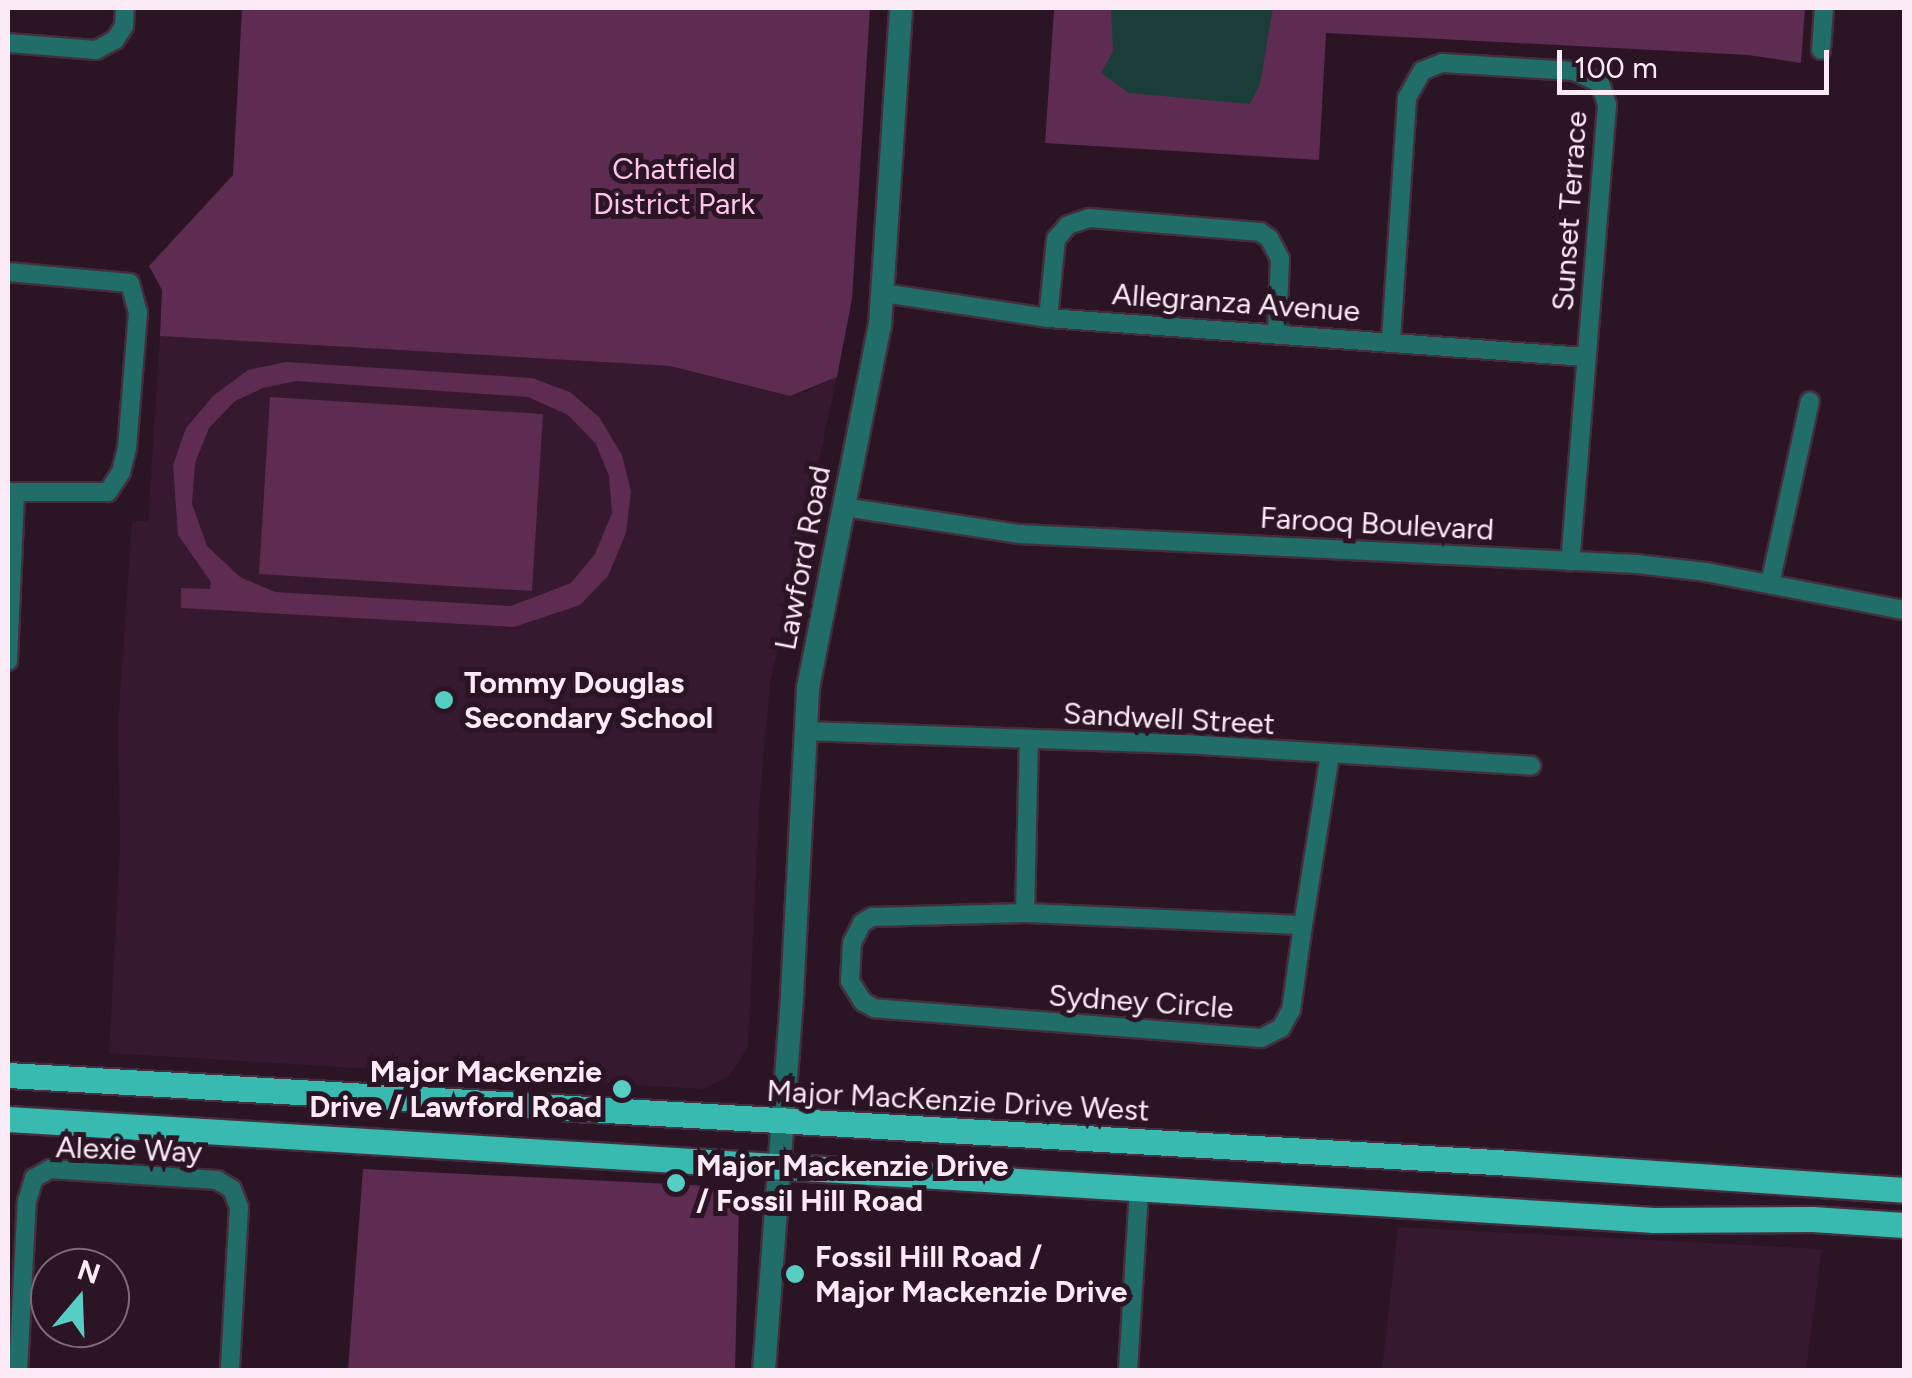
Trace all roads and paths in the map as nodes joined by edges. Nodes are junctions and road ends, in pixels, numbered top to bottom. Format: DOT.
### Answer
graph roads {
  1 [pos="125,8"];
  2 [pos="901,8"];
  3 [pos="1824,8"];
  4 [pos="8,43"];
  5 [pos="1821,50"];
  6 [pos="8,272"];
  7 [pos="884,293"];
  8 [pos="1048,318"];
  9 [pos="1277,333"];
  10 [pos="1391,340"];
  11 [pos="1586,356"];
  12 [pos="1810,401"];
  13 [pos="11,492"];
  14 [pos="844,507"];
  15 [pos="1570,562"];
  16 [pos="1770,584"];
  17 [pos="1904,610"];
  18 [pos="8,662"];
  19 [pos="806,731"];
  20 [pos="1029,740"];
  21 [pos="1330,754"];
  22 [pos="1531,766"];
  23 [pos="1025,913"];
  24 [pos="1303,926"];
  25 [pos="8,1075"];
  26 [pos="8,1119"];
  27 [pos="782,1123"];
  28 [pos="778,1166"];
  29 [pos="1139,1188"];
  30 [pos="1904,1190"];
  31 [pos="1904,1225"];
  32 [pos="18,1370"];
  33 [pos="230,1370"];
  34 [pos="764,1370"];
  35 [pos="1128,1370"];
  1 -- 4 [label="street"];
  2 -- 7 [label="street, Lawford Road"];
  3 -- 5 [label="street"];
  6 -- 13 [label="street"];
  7 -- 8 [label="street, Allegranza Avenue"];
  7 -- 14 [label="street, Lawford Road"];
  8 -- 9 [label="street, Allegranza Avenue"];
  8 -- 9 [label="street"];
  9 -- 10 [label="street, Allegranza Avenue"];
  10 -- 11 [label="street, Allegranza Avenue"];
  10 -- 11 [label="street, Sunset Terrace"];
  11 -- 15 [label="street, Sunset Terrace"];
  12 -- 16 [label="street"];
  13 -- 18 [label="street"];
  14 -- 15 [label="street, Farooq Boulevard"];
  14 -- 19 [label="street, Lawford Road"];
  15 -- 16 [label="street, Farooq Boulevard"];
  16 -- 17 [label="street, Farooq Boulevard"];
  19 -- 20 [label="street, Sandwell Street"];
  19 -- 27 [label="street, Lawford Road"];
  20 -- 21 [label="street, Sandwell Street"];
  20 -- 23 [label="street"];
  21 -- 22 [label="street, Sandwell Street"];
  21 -- 24 [label="street"];
  23 -- 24 [label="street, Sydney Circle"];
  23 -- 24 [label="street, Sydney Circle"];
  25 -- 27 [label="main road, Major MacKenzie Drive West"];
  26 -- 28 [label="main road"];
  27 -- 28 [label="street, Lawford Road"];
  27 -- 30 [label="main road, Major MacKenzie Drive West"];
  28 -- 29 [label="main road"];
  28 -- 34 [label="street, Lawford Road"];
  29 -- 31 [label="main road"];
  29 -- 35 [label="street"];
  32 -- 33 [label="street, Alexie Way"];
}
